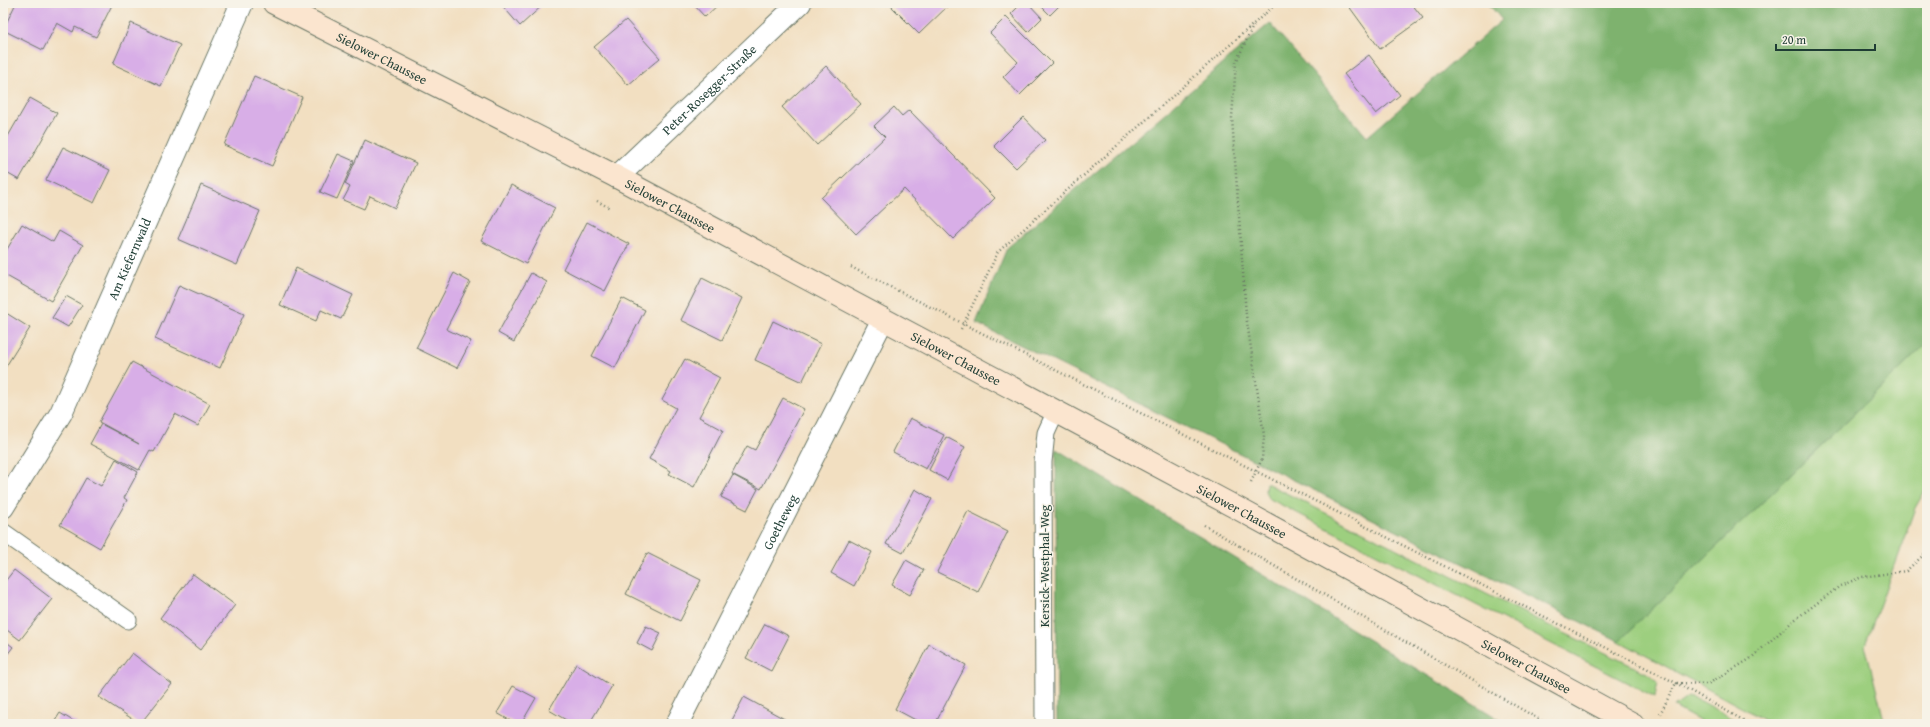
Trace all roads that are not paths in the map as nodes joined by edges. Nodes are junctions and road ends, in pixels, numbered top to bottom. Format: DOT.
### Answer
graph roads {
  1 [pos="242,3"];
  2 [pos="274,3"];
  3 [pos="800,3"];
  4 [pos="617,177"];
  5 [pos="883,319"];
  6 [pos="1056,411"];
  7 [pos="3,507"];
  8 [pos="3,532"];
  9 [pos="128,620"];
  10 [pos="677,724"];
  11 [pos="1044,724"];
  12 [pos="1633,724"];
  1 -- 7 [label="street, Am Kiefernwald"];
  2 -- 4 [label="main road, Sielower Chaussee"];
  3 -- 4 [label="street, Peter-Rosegger-Straße"];
  4 -- 5 [label="main road, Sielower Chaussee"];
  5 -- 6 [label="main road, Sielower Chaussee"];
  5 -- 10 [label="street, Goetheweg"];
  6 -- 11 [label="lane, Kersick-Westphal-Weg"];
  6 -- 12 [label="main road, Sielower Chaussee"];
  8 -- 9 [label="lane"];
}
